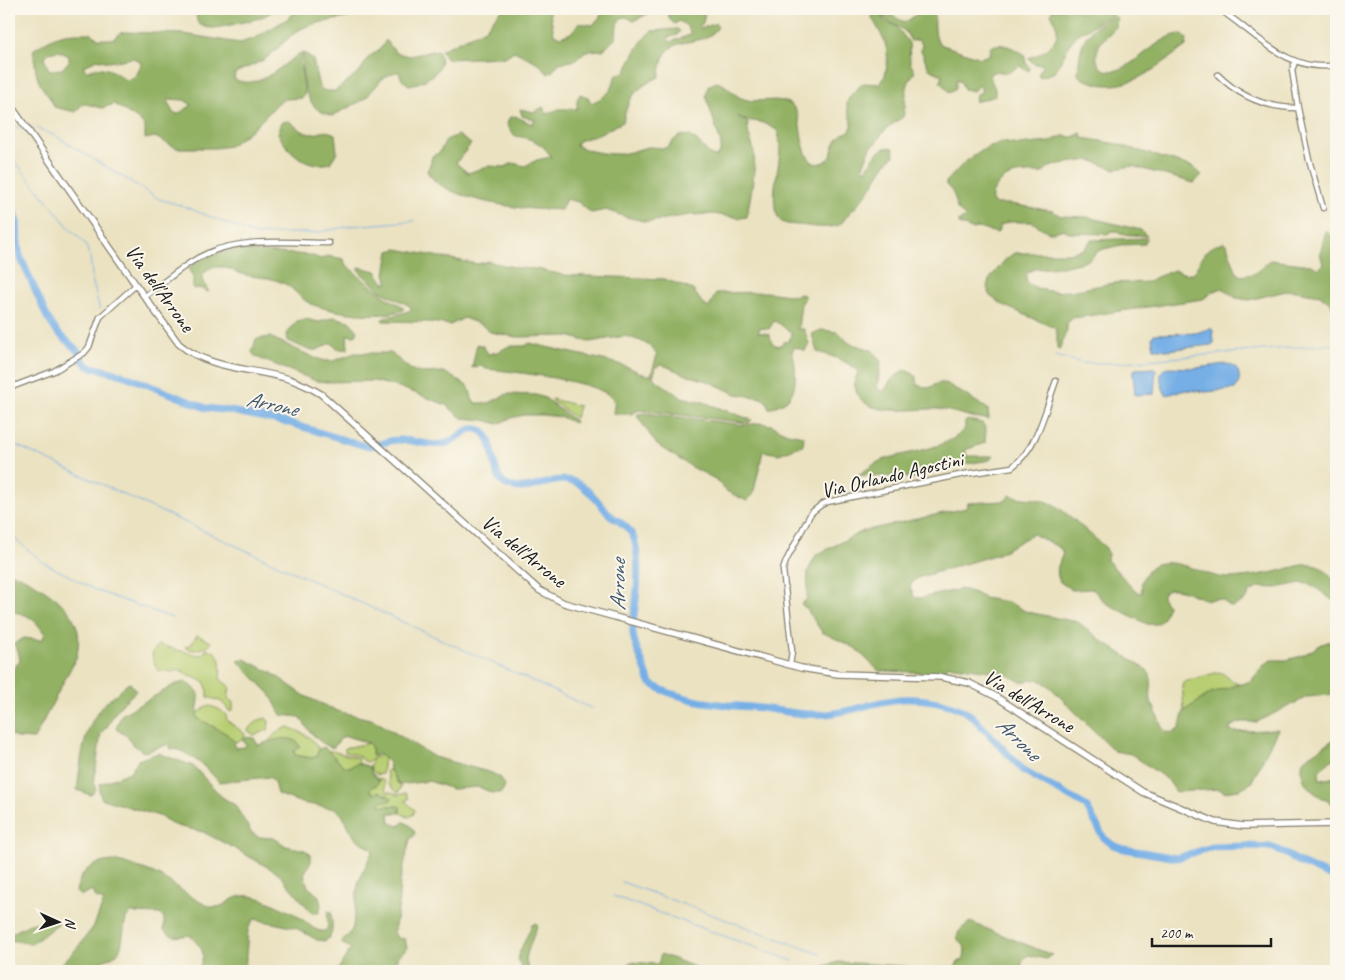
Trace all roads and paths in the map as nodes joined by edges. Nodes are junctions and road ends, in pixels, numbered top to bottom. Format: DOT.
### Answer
graph roads {
  1 [pos="1219,9"];
  2 [pos="1295,62"];
  3 [pos="1336,65"];
  4 [pos="1218,74"];
  5 [pos="9,103"];
  6 [pos="1298,108"];
  7 [pos="1323,208"];
  8 [pos="329,243"];
  9 [pos="136,285"];
  10 [pos="144,296"];
  11 [pos="1056,381"];
  12 [pos="9,388"];
  13 [pos="790,665"];
  14 [pos="1336,824"];
  1 -- 2 [label="street"];
  2 -- 3 [label="street"];
  2 -- 6 [label="street"];
  4 -- 6 [label="street"];
  5 -- 9 [label="street, Via dell'Arrone"];
  6 -- 7 [label="street"];
  8 -- 10 [label="street"];
  9 -- 10 [label="street, Via dell'Arrone"];
  9 -- 12 [label="street"];
  10 -- 13 [label="street, Via dell'Arrone"];
  11 -- 13 [label="street, Via Orlando Agostini"];
  13 -- 14 [label="street, Via dell'Arrone"];
}
